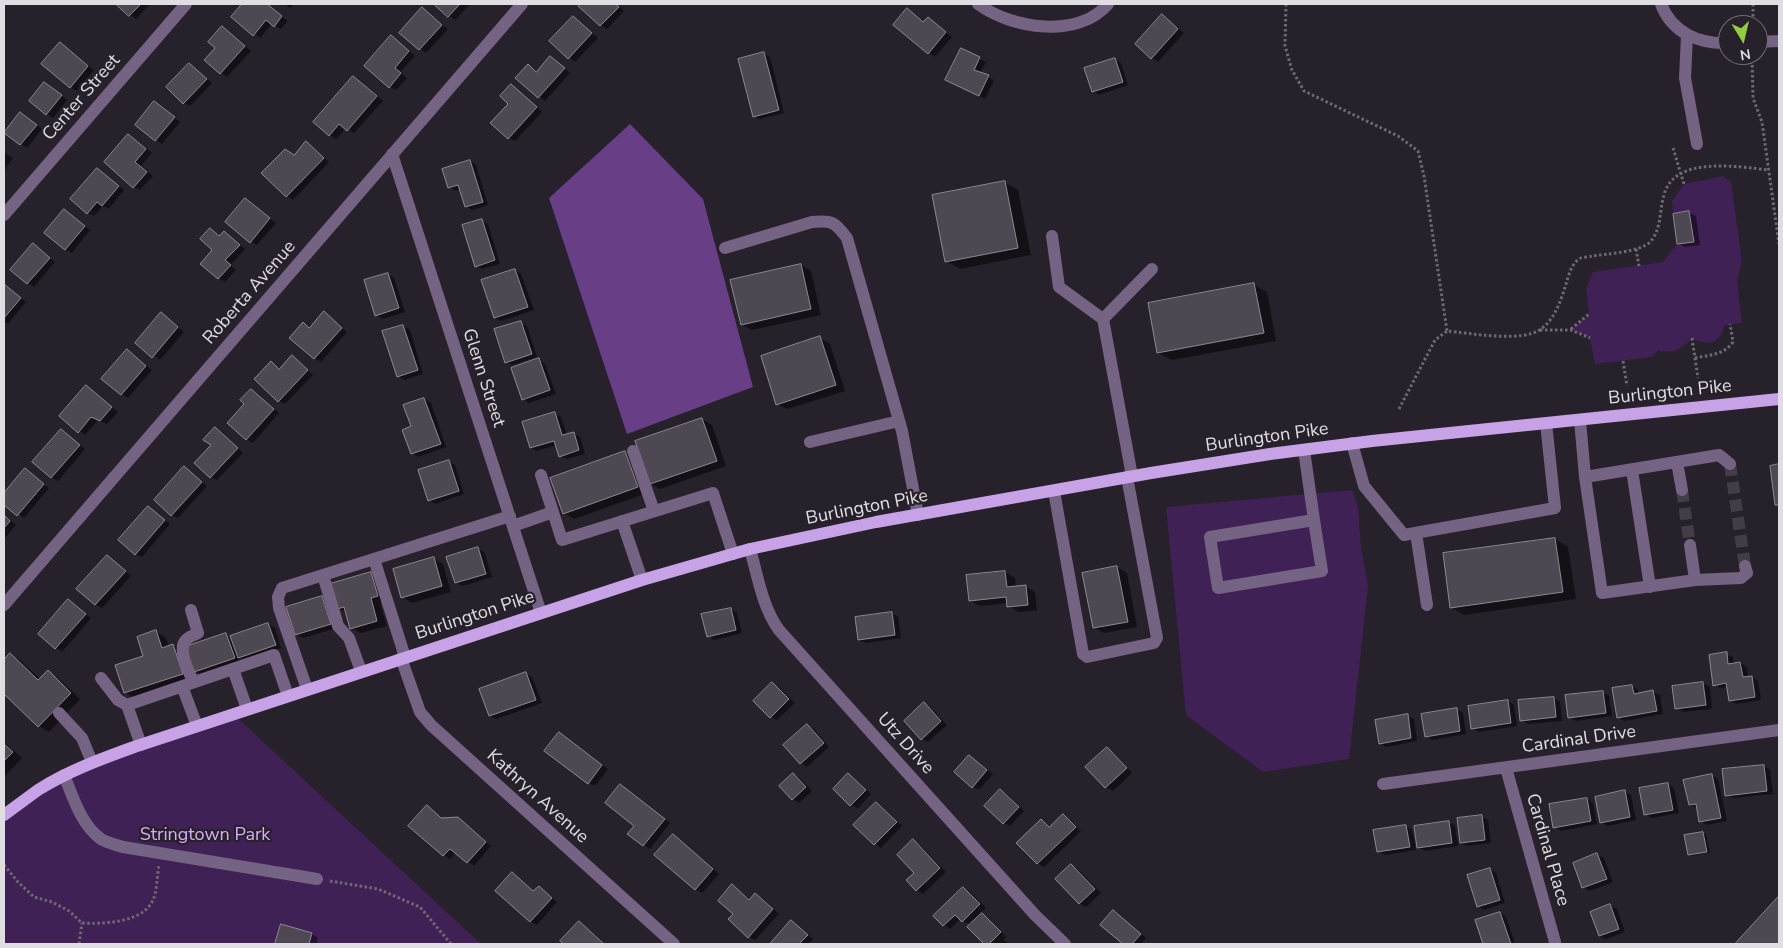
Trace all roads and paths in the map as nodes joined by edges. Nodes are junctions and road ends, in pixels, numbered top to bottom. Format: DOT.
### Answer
graph roads {
  1 [pos="186,4"];
  2 [pos="522,4"];
  3 [pos="978,4"];
  4 [pos="1108,4"];
  5 [pos="1286,4"];
  6 [pos="1661,4"];
  7 [pos="1687,35"];
  8 [pos="1718,43"];
  9 [pos="1752,65"];
  10 [pos="1697,144"];
  11 [pos="1674,148"];
  12 [pos="392,154"];
  13 [pos="1769,170"];
  14 [pos="1681,174"];
  15 [pos="1684,184"];
  16 [pos="4,215"];
  17 [pos="1052,236"];
  18 [pos="1779,244"];
  19 [pos="726,248"];
  20 [pos="1636,249"];
  21 [pos="1639,266"];
  22 [pos="1152,270"];
  23 [pos="1589,314"];
  24 [pos="1103,319"];
  25 [pos="1730,324"];
  26 [pos="1540,330"];
  27 [pos="1571,330"];
  28 [pos="1447,331"];
  29 [pos="1590,338"];
  30 [pos="1692,338"];
  31 [pos="1695,358"];
  32 [pos="1623,361"];
  33 [pos="1698,378"];
  34 [pos="1626,386"];
  35 [pos="1779,399"];
  36 [pos="1399,409"];
  37 [pos="1580,420"];
  38 [pos="899,421"];
  39 [pos="1546,423"];
  40 [pos="810,442"];
  41 [pos="1352,443"];
  42 [pos="1304,450"];
  43 [pos="633,451"];
  44 [pos="1677,462"];
  45 [pos="1730,464"];
  46 [pos="1632,470"];
  47 [pos="541,475"];
  48 [pos="1130,477"];
  49 [pos="1585,477"];
  50 [pos="1682,490"];
  51 [pos="1054,491"];
  52 [pos="654,511"];
  53 [pos="553,512"];
  54 [pos="918,515"];
  55 [pos="1314,520"];
  56 [pos="511,521"];
  57 [pos="622,521"];
  58 [pos="1416,533"];
  59 [pos="1690,545"];
  60 [pos="750,549"];
  61 [pos="733,554"];
  62 [pos="374,559"];
  63 [pos="1745,566"];
  64 [pos="323,575"];
  65 [pos="642,580"];
  66 [pos="1695,580"];
  67 [pos="1650,587"];
  68 [pos="4,605"];
  69 [pos="1427,605"];
  70 [pos="191,610"];
  71 [pos="542,613"];
  72 [pos="403,657"];
  73 [pos="233,669"];
  74 [pos="361,671"];
  75 [pos="101,678"];
  76 [pos="187,684"];
  77 [pos="306,689"];
  78 [pos="288,696"];
  79 [pos="127,705"];
  80 [pos="247,709"];
  81 [pos="59,713"];
  82 [pos="197,726"];
  83 [pos="1779,730"];
  84 [pos="141,745"];
  85 [pos="92,762"];
  86 [pos="1506,768"];
  87 [pos="64,775"];
  88 [pos="1383,784"];
  89 [pos="4,815"];
  90 [pos="161,854"];
  91 [pos="4,865"];
  92 [pos="317,879"];
  93 [pos="82,923"];
  94 [pos="1555,942"];
  95 [pos="79,944"];
  96 [pos="451,944"];
  97 [pos="674,944"];
  98 [pos="1065,944"];
  1 -- 16 [label="street, Center Street"];
  2 -- 12 [label="street, Roberta Avenue"];
  3 -- 4 [label="street"];
  5 -- 28 [label="path"];
  6 -- 7 [label="street"];
  7 -- 8 [label="street"];
  7 -- 10 [label="street"];
  9 -- 13 [label="path"];
  11 -- 14 [label="path"];
  12 -- 56 [label="street, Glenn Street"];
  12 -- 68 [label="street, Roberta Avenue"];
  13 -- 14 [label="path"];
  13 -- 18 [label="path"];
  14 -- 15 [label="path"];
  14 -- 20 [label="path"];
  17 -- 24 [label="street"];
  19 -- 38 [label="street"];
  20 -- 21 [label="path"];
  20 -- 26 [label="path"];
  22 -- 24 [label="street"];
  23 -- 27 [label="path"];
  24 -- 48 [label="street"];
  25 -- 31 [label="path"];
  26 -- 27 [label="path"];
  26 -- 28 [label="path"];
  27 -- 29 [label="path"];
  28 -- 36 [label="path"];
  30 -- 31 [label="path"];
  31 -- 33 [label="path"];
  32 -- 34 [label="path"];
  35 -- 37 [label="main road, Burlington Pike"];
  37 -- 39 [label="main road, Burlington Pike"];
  37 -- 49 [label="street"];
  38 -- 40 [label="street"];
  38 -- 54 [label="street"];
  39 -- 41 [label="main road, Burlington Pike"];
  39 -- 58 [label="street"];
  41 -- 42 [label="main road, Burlington Pike"];
  41 -- 58 [label="street"];
  42 -- 48 [label="main road, Burlington Pike"];
  42 -- 55 [label="street"];
  43 -- 52 [label="street"];
  44 -- 45 [label="street"];
  44 -- 46 [label="street"];
  44 -- 50 [label="street"];
  46 -- 49 [label="street"];
  46 -- 67 [label="street"];
  47 -- 53 [label="street"];
  48 -- 51 [label="main road, Burlington Pike"];
  48 -- 51 [label="street"];
  49 -- 67 [label="street"];
  51 -- 54 [label="main road, Burlington Pike"];
  52 -- 57 [label="street"];
  52 -- 61 [label="street"];
  53 -- 56 [label="street"];
  53 -- 57 [label="street"];
  54 -- 60 [label="main road, Burlington Pike"];
  55 -- 55 [label="street"];
  56 -- 62 [label="street"];
  56 -- 71 [label="street, Glenn Street"];
  57 -- 65 [label="street"];
  58 -- 69 [label="street"];
  59 -- 66 [label="street"];
  60 -- 61 [label="main road, Burlington Pike"];
  60 -- 98 [label="street, Utz Drive"];
  61 -- 65 [label="main road, Burlington Pike"];
  62 -- 64 [label="street"];
  62 -- 72 [label="street, Kathryn Avenue"];
  63 -- 66 [label="street"];
  64 -- 74 [label="street"];
  64 -- 77 [label="street"];
  65 -- 71 [label="main road, Burlington Pike"];
  66 -- 67 [label="street"];
  70 -- 76 [label="street"];
  71 -- 72 [label="main road, Burlington Pike"];
  72 -- 74 [label="main road, Burlington Pike"];
  72 -- 97 [label="street, Kathryn Avenue"];
  73 -- 76 [label="street"];
  73 -- 78 [label="street"];
  73 -- 80 [label="street"];
  74 -- 77 [label="main road, Burlington Pike"];
  75 -- 79 [label="street"];
  76 -- 79 [label="street"];
  76 -- 82 [label="street"];
  77 -- 78 [label="main road, Burlington Pike"];
  78 -- 80 [label="main road, Burlington Pike"];
  79 -- 84 [label="street"];
  80 -- 82 [label="main road, Burlington Pike"];
  81 -- 85 [label="street"];
  82 -- 84 [label="main road, Burlington Pike"];
  83 -- 86 [label="street, Cardinal Drive"];
  84 -- 85 [label="main road, Burlington Pike"];
  85 -- 87 [label="main road, Burlington Pike"];
  86 -- 88 [label="street, Cardinal Drive"];
  86 -- 94 [label="street, Cardinal Place"];
  87 -- 89 [label="main road, Burlington Pike"];
  87 -- 90 [label="street"];
  90 -- 92 [label="street"];
  90 -- 93 [label="path"];
  91 -- 93 [label="path"];
  92 -- 96 [label="path"];
  93 -- 95 [label="path"];
}
